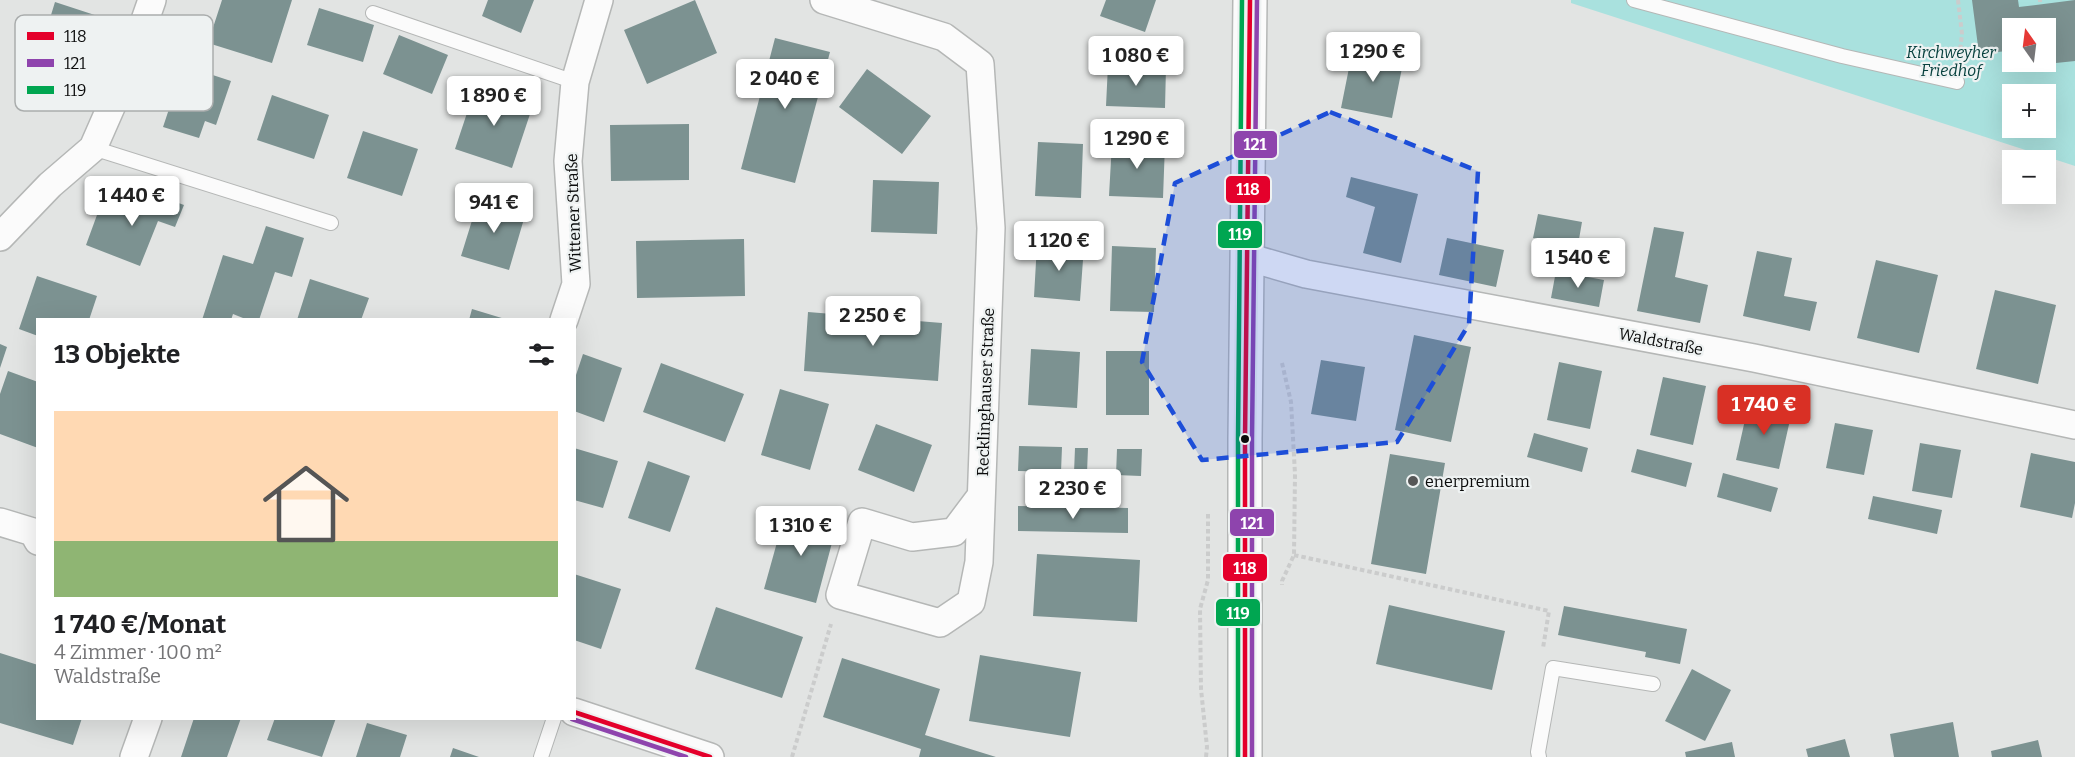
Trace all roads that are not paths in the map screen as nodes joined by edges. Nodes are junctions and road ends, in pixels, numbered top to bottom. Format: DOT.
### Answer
graph roads {
  1 [pos="152,0"];
  2 [pos="599,0"];
  3 [pos="824,0"];
  4 [pos="1250,0"];
  5 [pos="1634,0"];
  6 [pos="373,13"];
  7 [pos="147,15"];
  8 [pos="575,82"];
  9 [pos="1957,82"];
  10 [pos="109,111"];
  11 [pos="93,148"];
  12 [pos="331,223"];
  13 [pos="0,237"];
  14 [pos="1247,257"];
  15 [pos="565,318"];
  16 [pos="2075,425"];
  17 [pos="981,496"];
  18 [pos="0,522"];
  19 [pos="36,538"];
  20 [pos="1653,684"];
  21 [pos="576,713"];
  22 [pos="147,720"];
  23 [pos="553,720"];
  24 [pos="134,757"];
  25 [pos="541,757"];
  26 [pos="710,757"];
  27 [pos="1245,757"];
  28 [pos="1539,757"];
  1 -- 7 [label="street"];
  2 -- 8 [label="street, Wittener Straße"];
  3 -- 17 [label="street, Recklinghauser Straße"];
  4 -- 14 [label="main road"];
  5 -- 9 [label="lane"];
  6 -- 8 [label="lane"];
  8 -- 15 [label="street, Wittener Straße"];
  10 -- 11 [label="street"];
  11 -- 12 [label="lane"];
  11 -- 13 [label="street"];
  14 -- 16 [label="street, Waldstraße"];
  14 -- 27 [label="main road"];
  17 -- 17 [label="street, Recklinghauser Straße"];
  18 -- 19 [label="street"];
  20 -- 28 [label="lane"];
  21 -- 26 [label="street"];
  22 -- 24 [label="street"];
  23 -- 25 [label="lane"];
}
